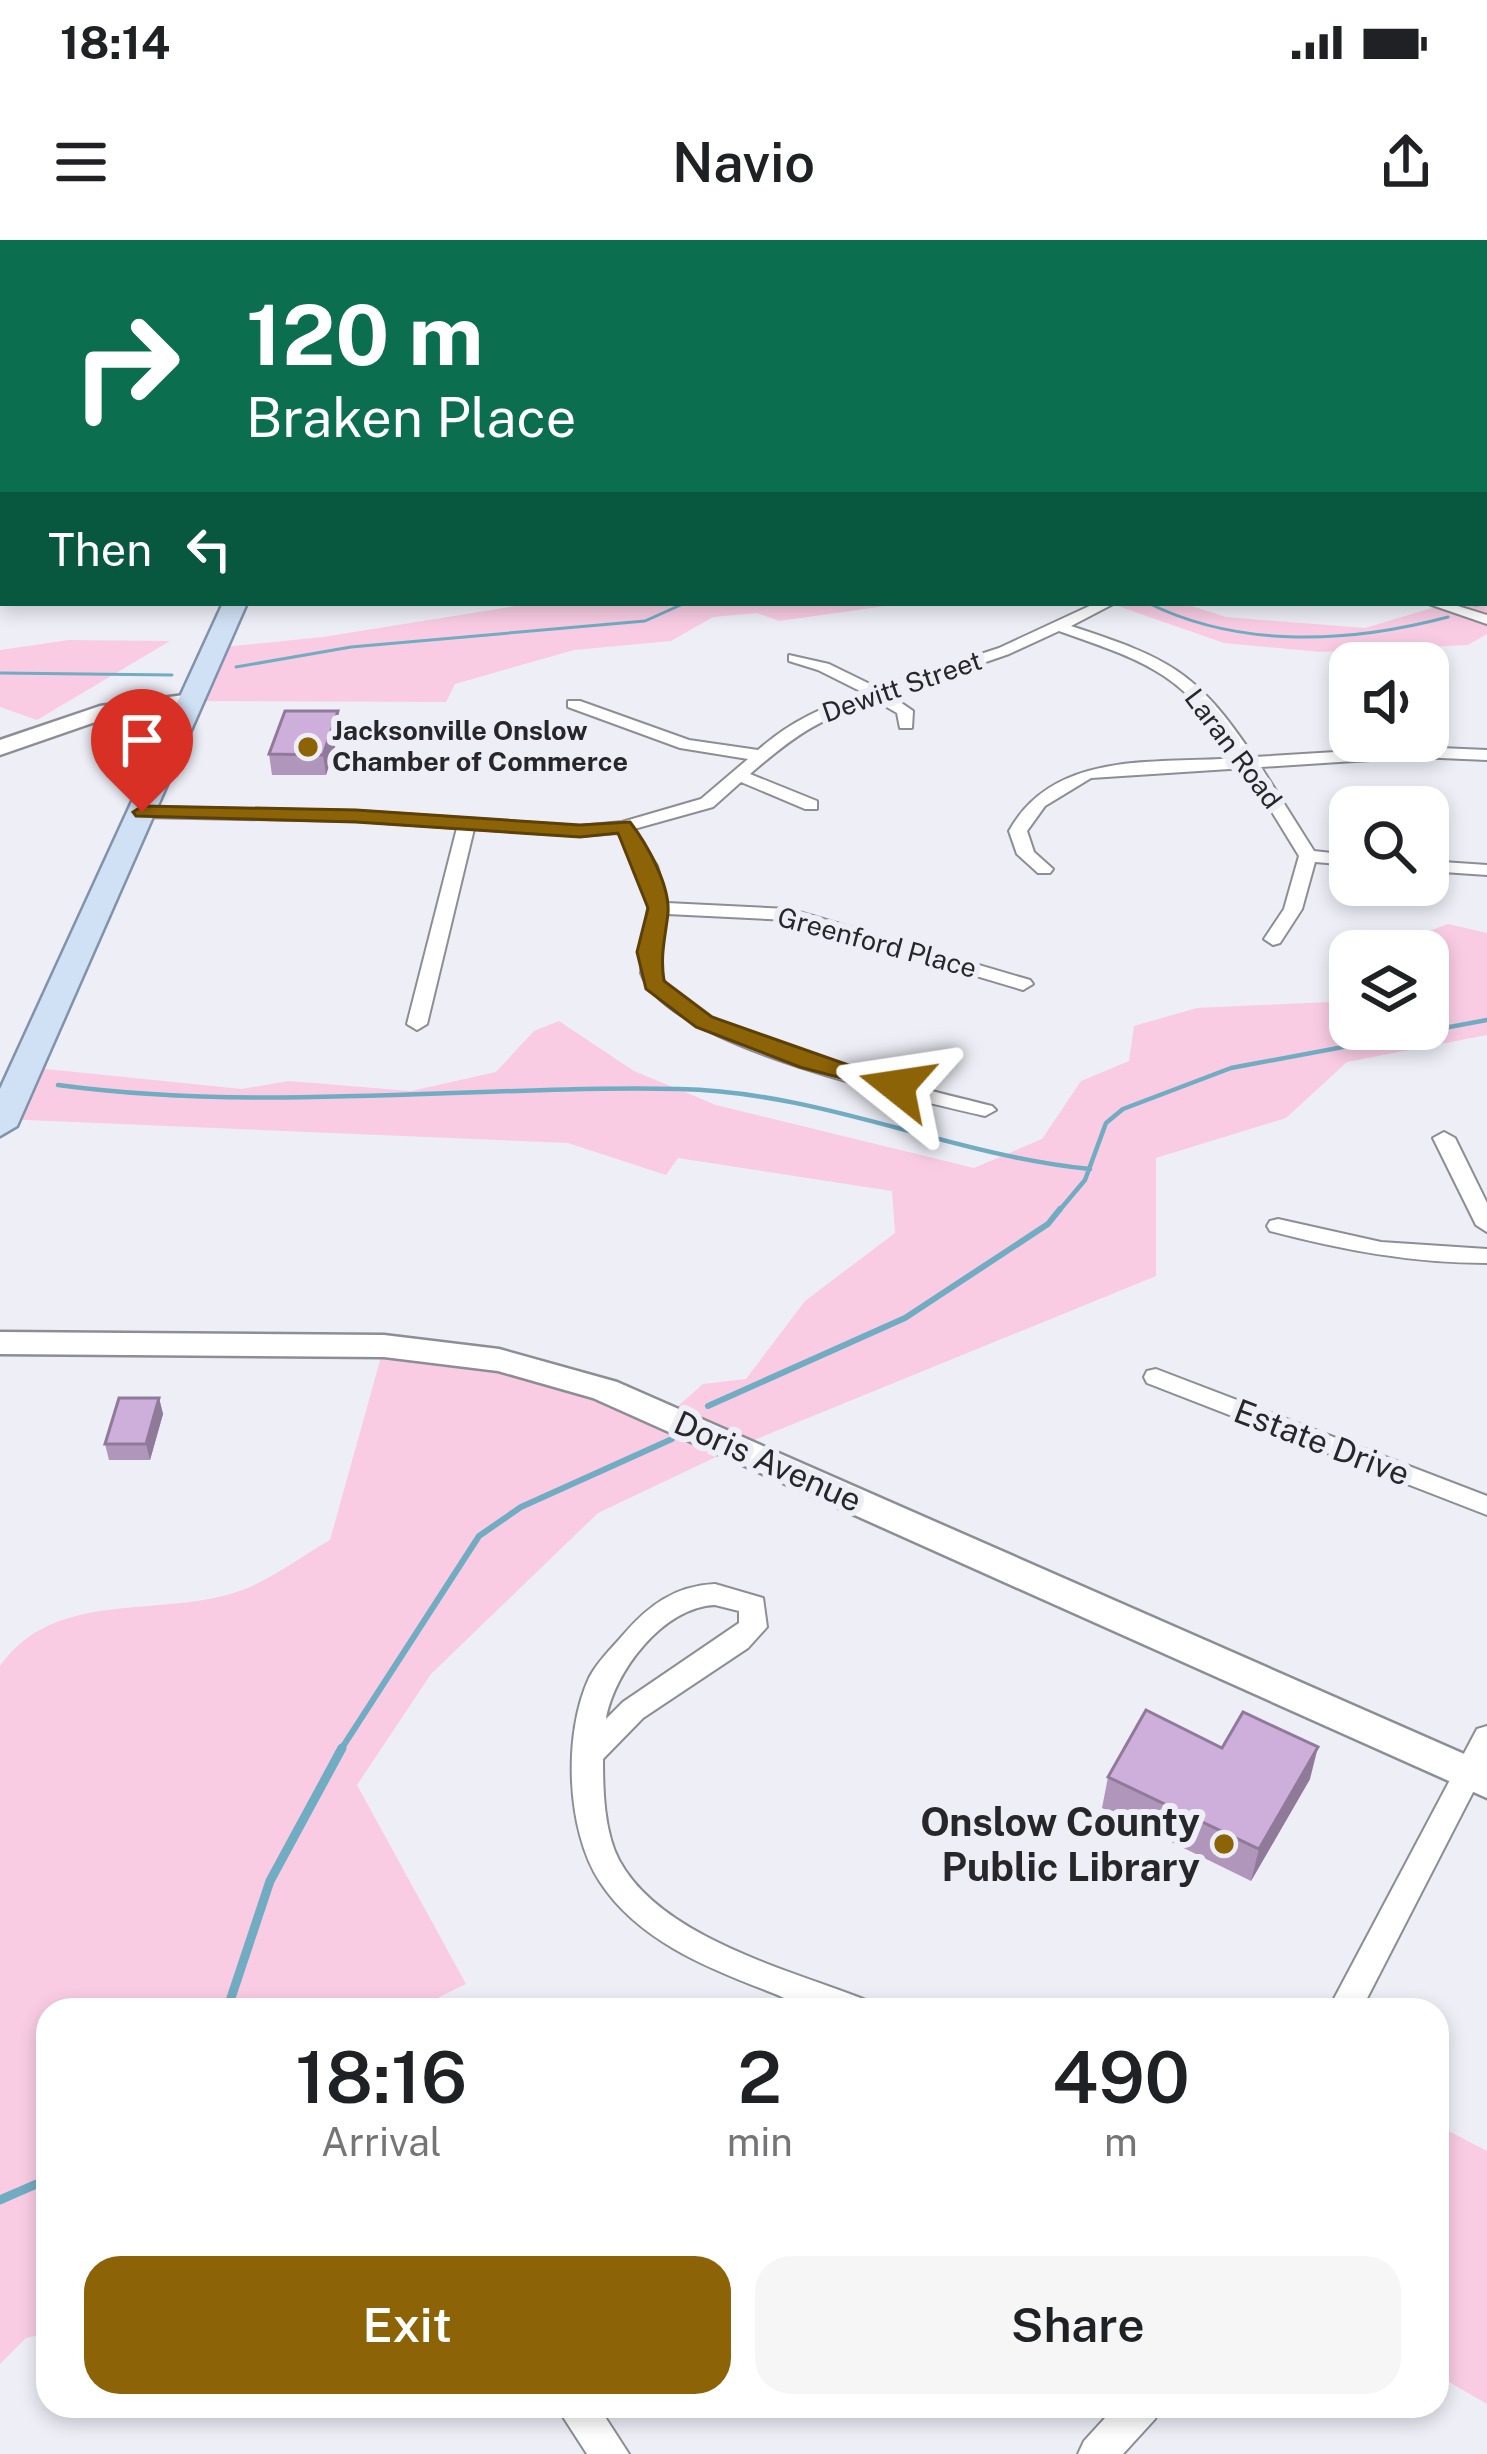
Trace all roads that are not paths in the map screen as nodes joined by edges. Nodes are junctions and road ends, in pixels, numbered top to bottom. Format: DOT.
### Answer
graph roads {
  1 [pos="230,240"];
  2 [pos="269,240"];
  3 [pos="234,606"];
  4 [pos="1101,606"];
  5 [pos="1443,606"];
  6 [pos="1487,620"];
  7 [pos="1058,626"];
  8 [pos="794,658"];
  9 [pos="877,694"];
  10 [pos="191,701"];
  11 [pos="574,704"];
  12 [pos="906,724"];
  13 [pos="0,748"];
  14 [pos="1449,750"];
  15 [pos="1329,754"];
  16 [pos="1487,754"];
  17 [pos="765,756"];
  18 [pos="1247,760"];
  19 [pos="742,777"];
  20 [pos="811,805"];
  21 [pos="142,812"];
  22 [pos="467,823"];
  23 [pos="623,826"];
  24 [pos="1308,856"];
  25 [pos="1329,858"];
  26 [pos="1449,867"];
  27 [pos="1044,869"];
  28 [pos="1487,870"];
  29 [pos="658,908"];
  30 [pos="1273,939"];
  31 [pos="1023,984"];
  32 [pos="417,1024"];
  33 [pos="985,1110"];
  34 [pos="0,1126"];
  35 [pos="1444,1138"];
  36 [pos="1487,1225"];
  37 [pos="1278,1226"];
  38 [pos="1487,1256"];
  39 [pos="0,1342"];
  40 [pos="1156,1377"];
  41 [pos="1487,1506"];
  42 [pos="589,1755"];
  43 [pos="1481,1764"];
  44 [pos="826,1998"];
  45 [pos="1351,1998"];
  46 [pos="584,2418"];
  47 [pos="1131,2418"];
  48 [pos="610,2454"];
  49 [pos="1097,2454"];
  1 -- 2 [label="street"];
  3 -- 10 [label="main road"];
  4 -- 7 [label="street, Dewitt Street"];
  5 -- 6 [label="street"];
  7 -- 9 [label="street, Dewitt Street"];
  7 -- 18 [label="street, Laran Road"];
  8 -- 9 [label="street"];
  9 -- 12 [label="street"];
  9 -- 17 [label="street, Dewitt Street"];
  10 -- 13 [label="street"];
  10 -- 21 [label="main road"];
  11 -- 17 [label="street"];
  14 -- 16 [label="street"];
  15 -- 18 [label="street"];
  17 -- 19 [label="street, Dewitt Street"];
  18 -- 24 [label="street, Laran Road"];
  18 -- 27 [label="street"];
  19 -- 20 [label="street"];
  19 -- 23 [label="street, Dewitt Street"];
  21 -- 22 [label="street, Dewitt Street"];
  21 -- 34 [label="main road"];
  22 -- 23 [label="street, Dewitt Street"];
  22 -- 32 [label="street"];
  23 -- 29 [label="street"];
  24 -- 25 [label="street"];
  24 -- 30 [label="street"];
  26 -- 28 [label="street"];
  29 -- 31 [label="street, Greenford Place"];
  29 -- 33 [label="street"];
  35 -- 36 [label="street"];
  37 -- 38 [label="street"];
  39 -- 43 [label="street, Doris Avenue"];
  40 -- 41 [label="street, Estate Drive"];
  42 -- 42 [label="street"];
  42 -- 44 [label="street"];
  43 -- 45 [label="street"];
  46 -- 48 [label="street"];
  47 -- 49 [label="street"];
}
